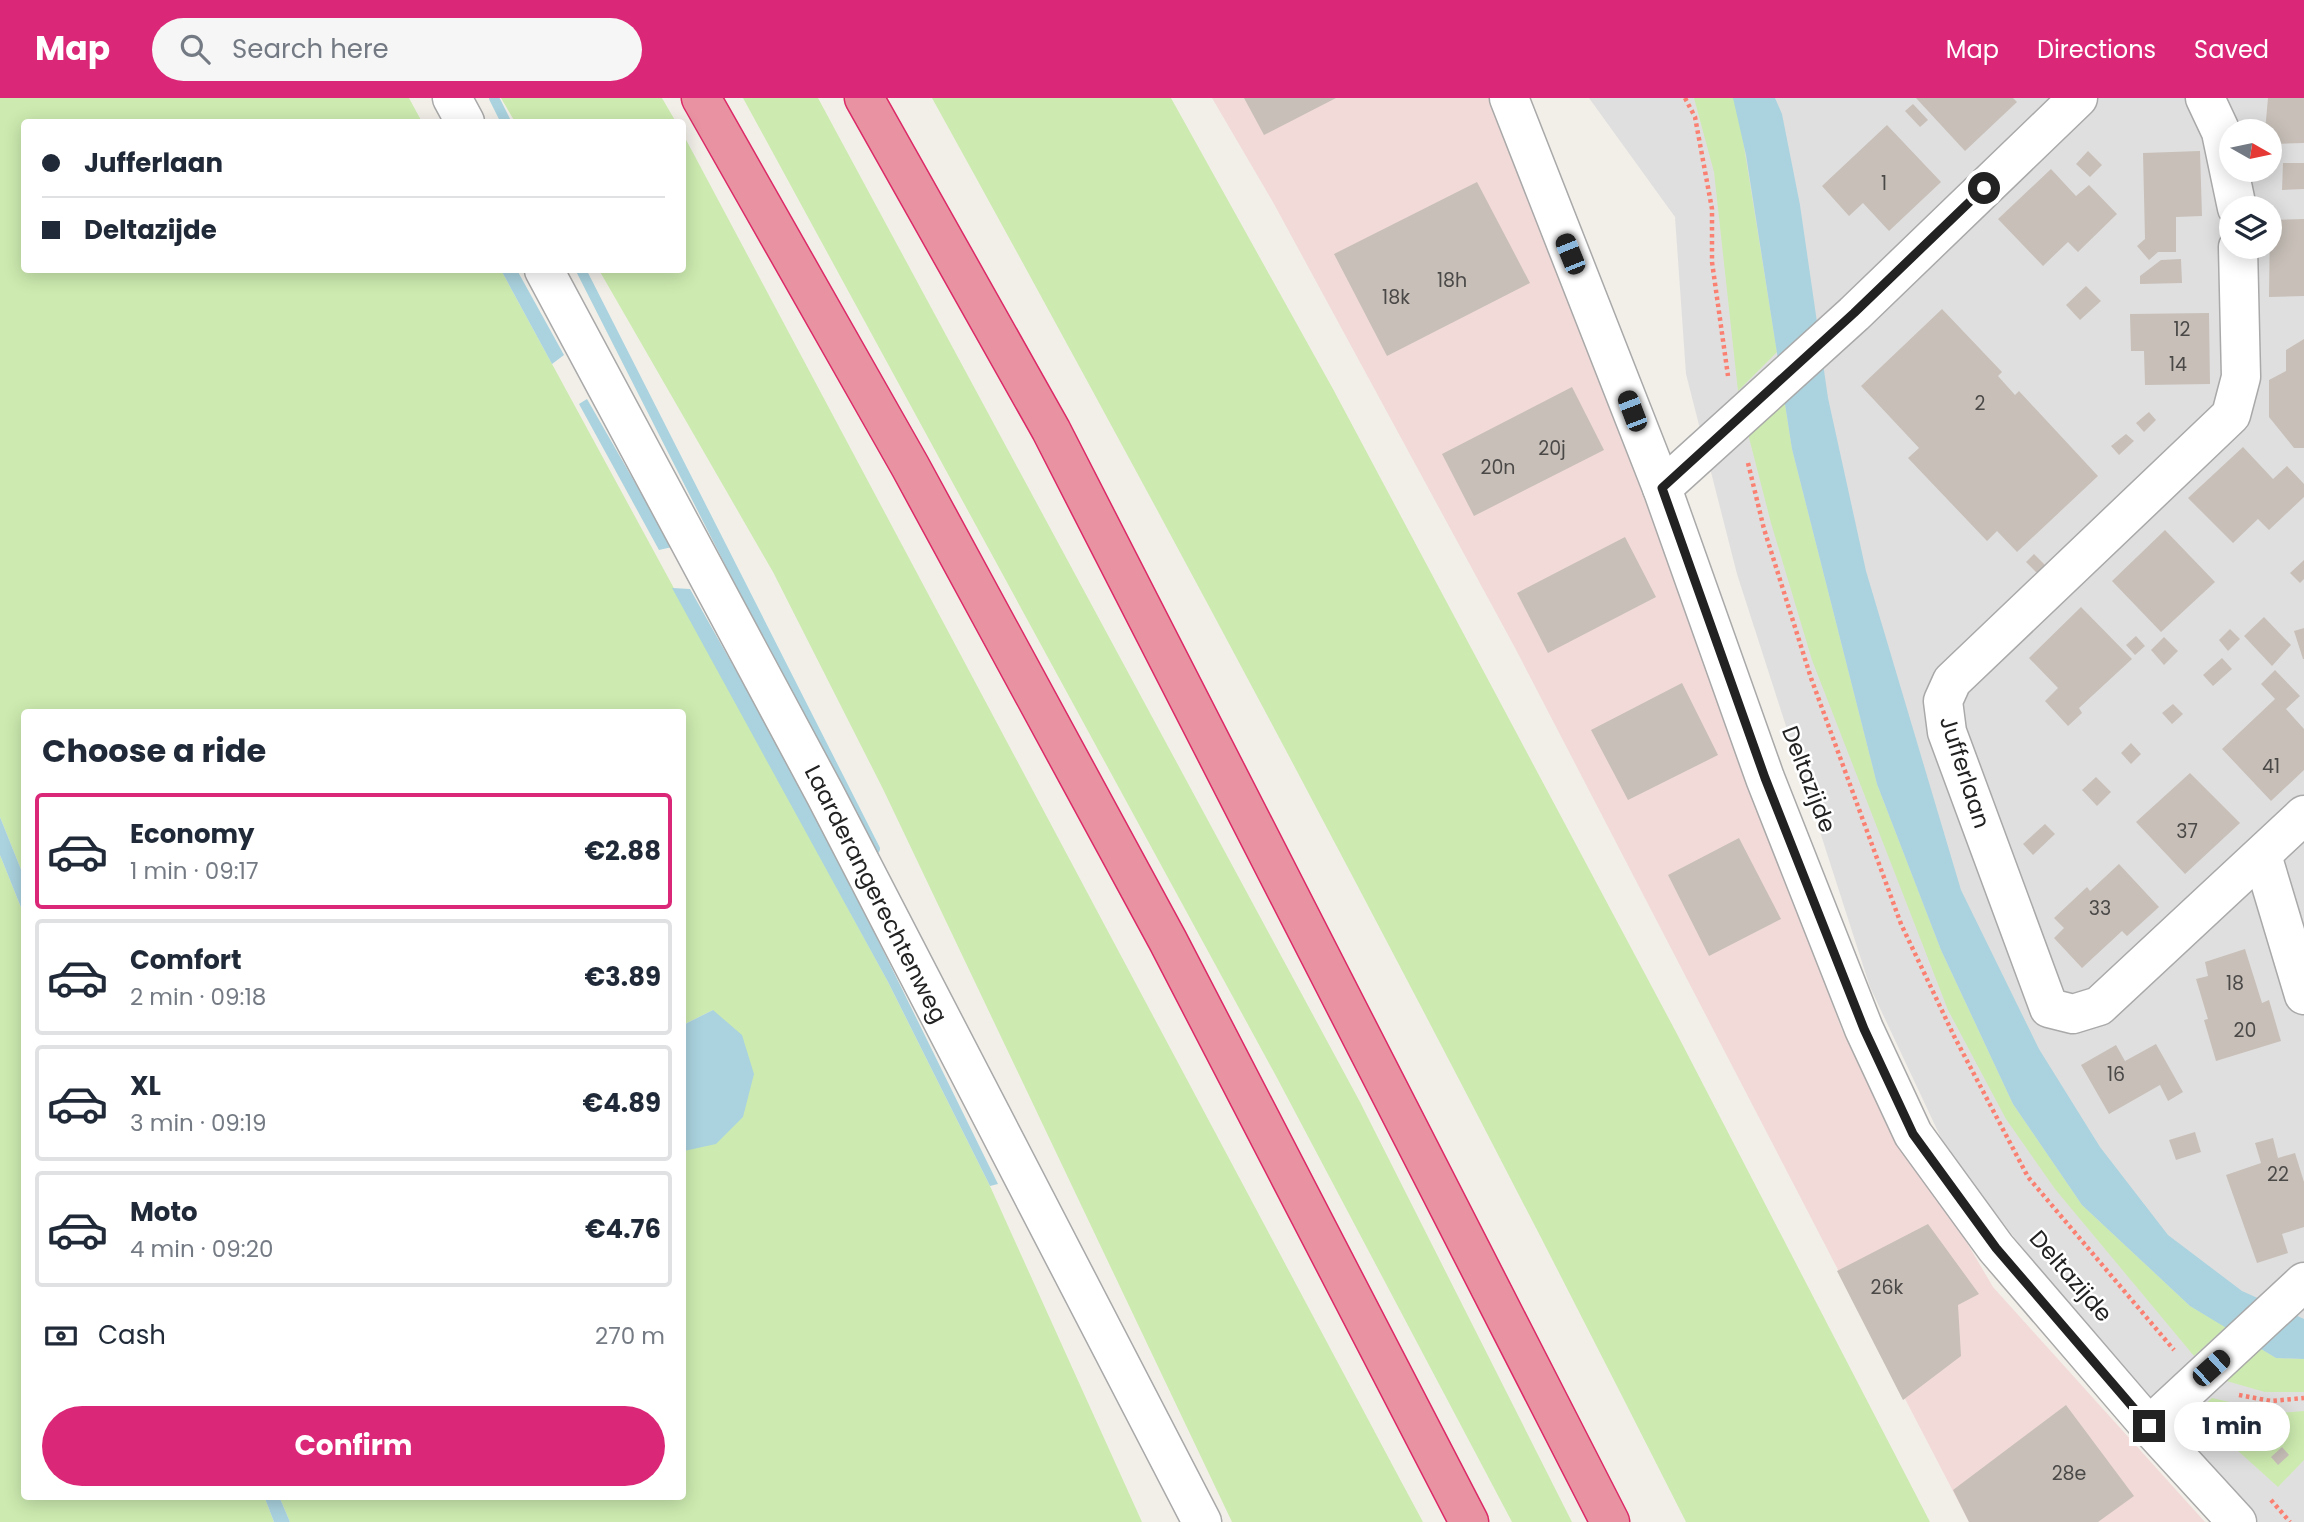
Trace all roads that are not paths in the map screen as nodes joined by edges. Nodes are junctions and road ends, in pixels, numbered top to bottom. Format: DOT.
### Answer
graph roads {
  1 [pos="452,98"];
  2 [pos="701,98"];
  3 [pos="863,98"];
  4 [pos="1509,98"];
  5 [pos="2078,98"];
  6 [pos="2205,98"];
  7 [pos="463,119"];
  8 [pos="2234,196"];
  9 [pos="2238,259"];
  10 [pos="546,273"];
  11 [pos="1662,488"];
  12 [pos="2304,815"];
  13 [pos="2262,855"];
  14 [pos="2304,995"];
  15 [pos="2304,1282"];
  16 [pos="2149,1426"];
  17 [pos="1202,1522"];
  18 [pos="1469,1522"];
  19 [pos="1610,1522"];
  20 [pos="2236,1522"];
  1 -- 7 [label="street"];
  2 -- 18 [label="highway"];
  3 -- 19 [label="highway"];
  4 -- 11 [label="street, Deltazijde"];
  5 -- 11 [label="street"];
  6 -- 8 [label="street"];
  9 -- 13 [label="street, Jufferlaan"];
  10 -- 17 [label="street, Laarderangerechtenweg"];
  11 -- 16 [label="street, Deltazijde"];
  12 -- 13 [label="street, Jufferlaan"];
  13 -- 14 [label="street"];
  15 -- 16 [label="street"];
  16 -- 20 [label="street, Deltazijde"];
}
